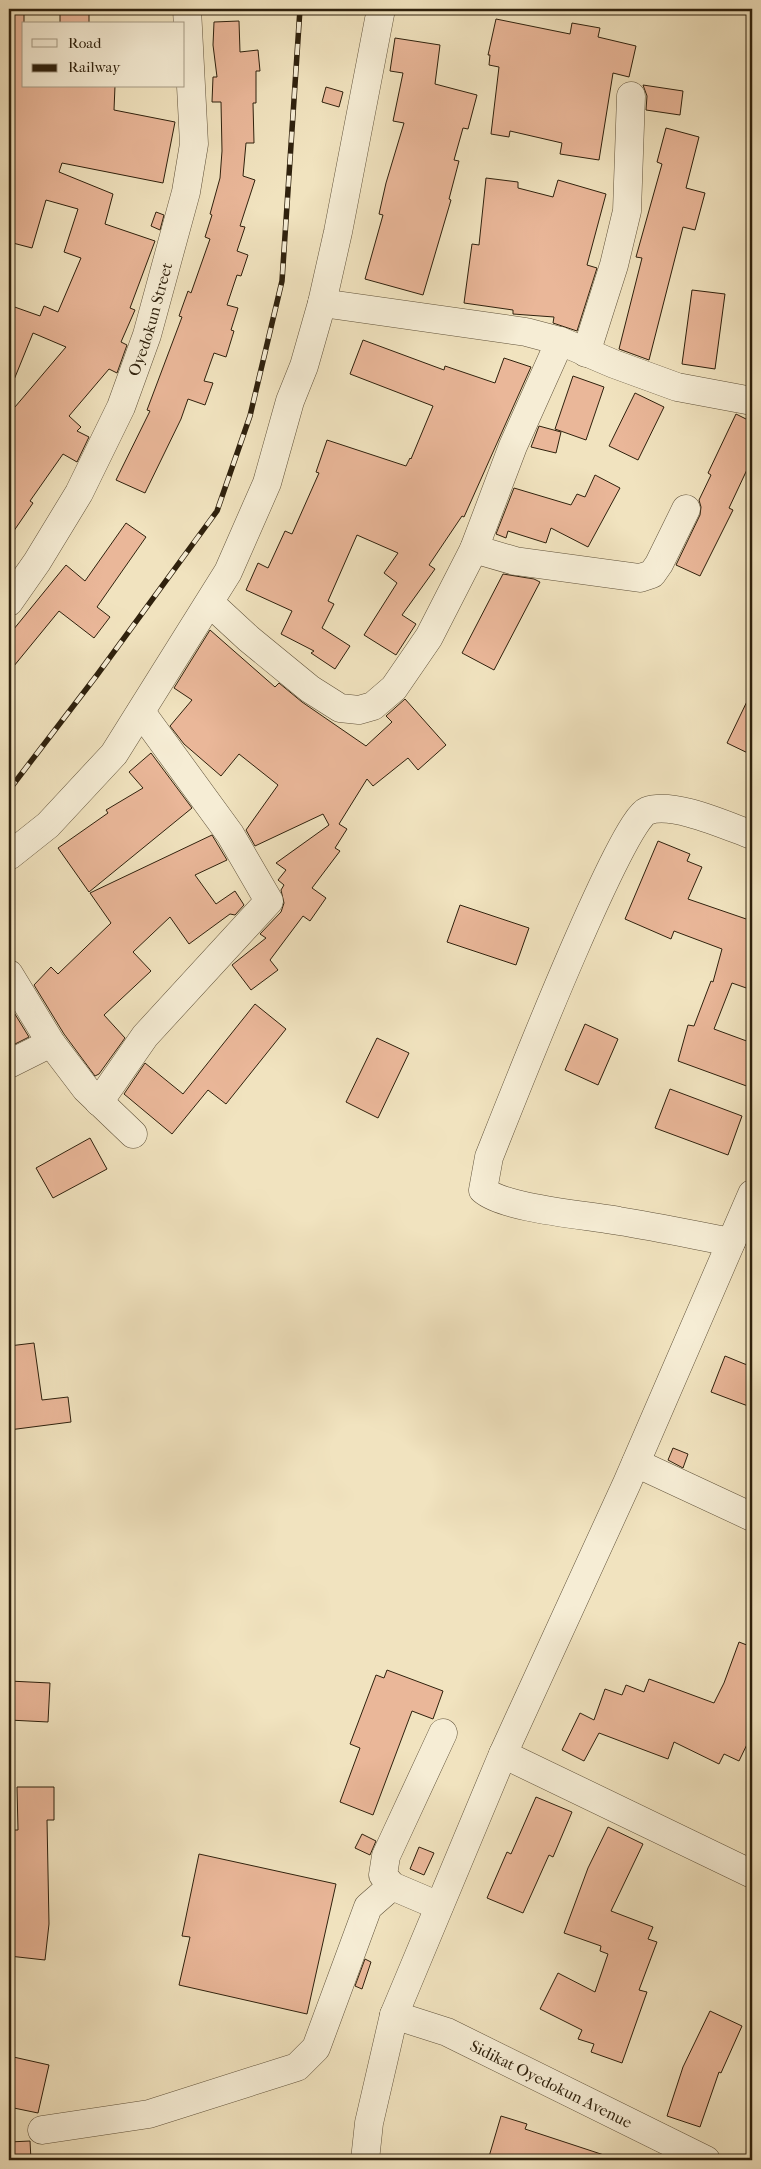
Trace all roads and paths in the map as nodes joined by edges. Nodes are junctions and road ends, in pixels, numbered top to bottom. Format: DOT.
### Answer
graph roads {
  1 [pos="187,9"];
  2 [pos="381,9"];
  3 [pos="631,96"];
  4 [pos="322,303"];
  5 [pos="560,341"];
  6 [pos="586,352"];
  7 [pos="752,401"];
  8 [pos="686,509"];
  9 [pos="474,549"];
  10 [pos="9,602"];
  11 [pos="210,603"];
  12 [pos="140,712"];
  13 [pos="752,835"];
  14 [pos="9,856"];
  15 [pos="9,974"];
  16 [pos="51,1043"];
  17 [pos="9,1064"];
  18 [pos="99,1102"];
  19 [pos="133,1134"];
  20 [pos="751,1199"];
  21 [pos="731,1242"];
  22 [pos="636,1463"];
  23 [pos="752,1517"];
  24 [pos="443,1733"];
  25 [pos="503,1754"];
  26 [pos="752,1874"];
  27 [pos="392,1886"];
  28 [pos="439,1906"];
  29 [pos="394,2016"];
  30 [pos="42,2130"];
  31 [pos="365,2160"];
  32 [pos="706,2160"];
  1 -- 10 [label="street, Oyedokun Street"];
  2 -- 4 [label="street"];
  3 -- 6 [label="street"];
  4 -- 5 [label="street"];
  4 -- 11 [label="street"];
  5 -- 6 [label="street"];
  5 -- 9 [label="street"];
  6 -- 7 [label="street"];
  8 -- 9 [label="street"];
  9 -- 11 [label="street"];
  11 -- 12 [label="street"];
  12 -- 14 [label="street"];
  12 -- 18 [label="street"];
  13 -- 21 [label="street"];
  15 -- 16 [label="street"];
  16 -- 17 [label="street"];
  16 -- 18 [label="street"];
  18 -- 19 [label="street"];
  20 -- 21 [label="street"];
  21 -- 22 [label="street"];
  22 -- 23 [label="street"];
  22 -- 25 [label="street"];
  24 -- 27 [label="street"];
  25 -- 26 [label="street"];
  25 -- 28 [label="street"];
  27 -- 28 [label="street"];
  27 -- 30 [label="street"];
  28 -- 29 [label="street"];
  29 -- 31 [label="street"];
  29 -- 32 [label="street, Sidikat Oyedokun Avenue"];
}
